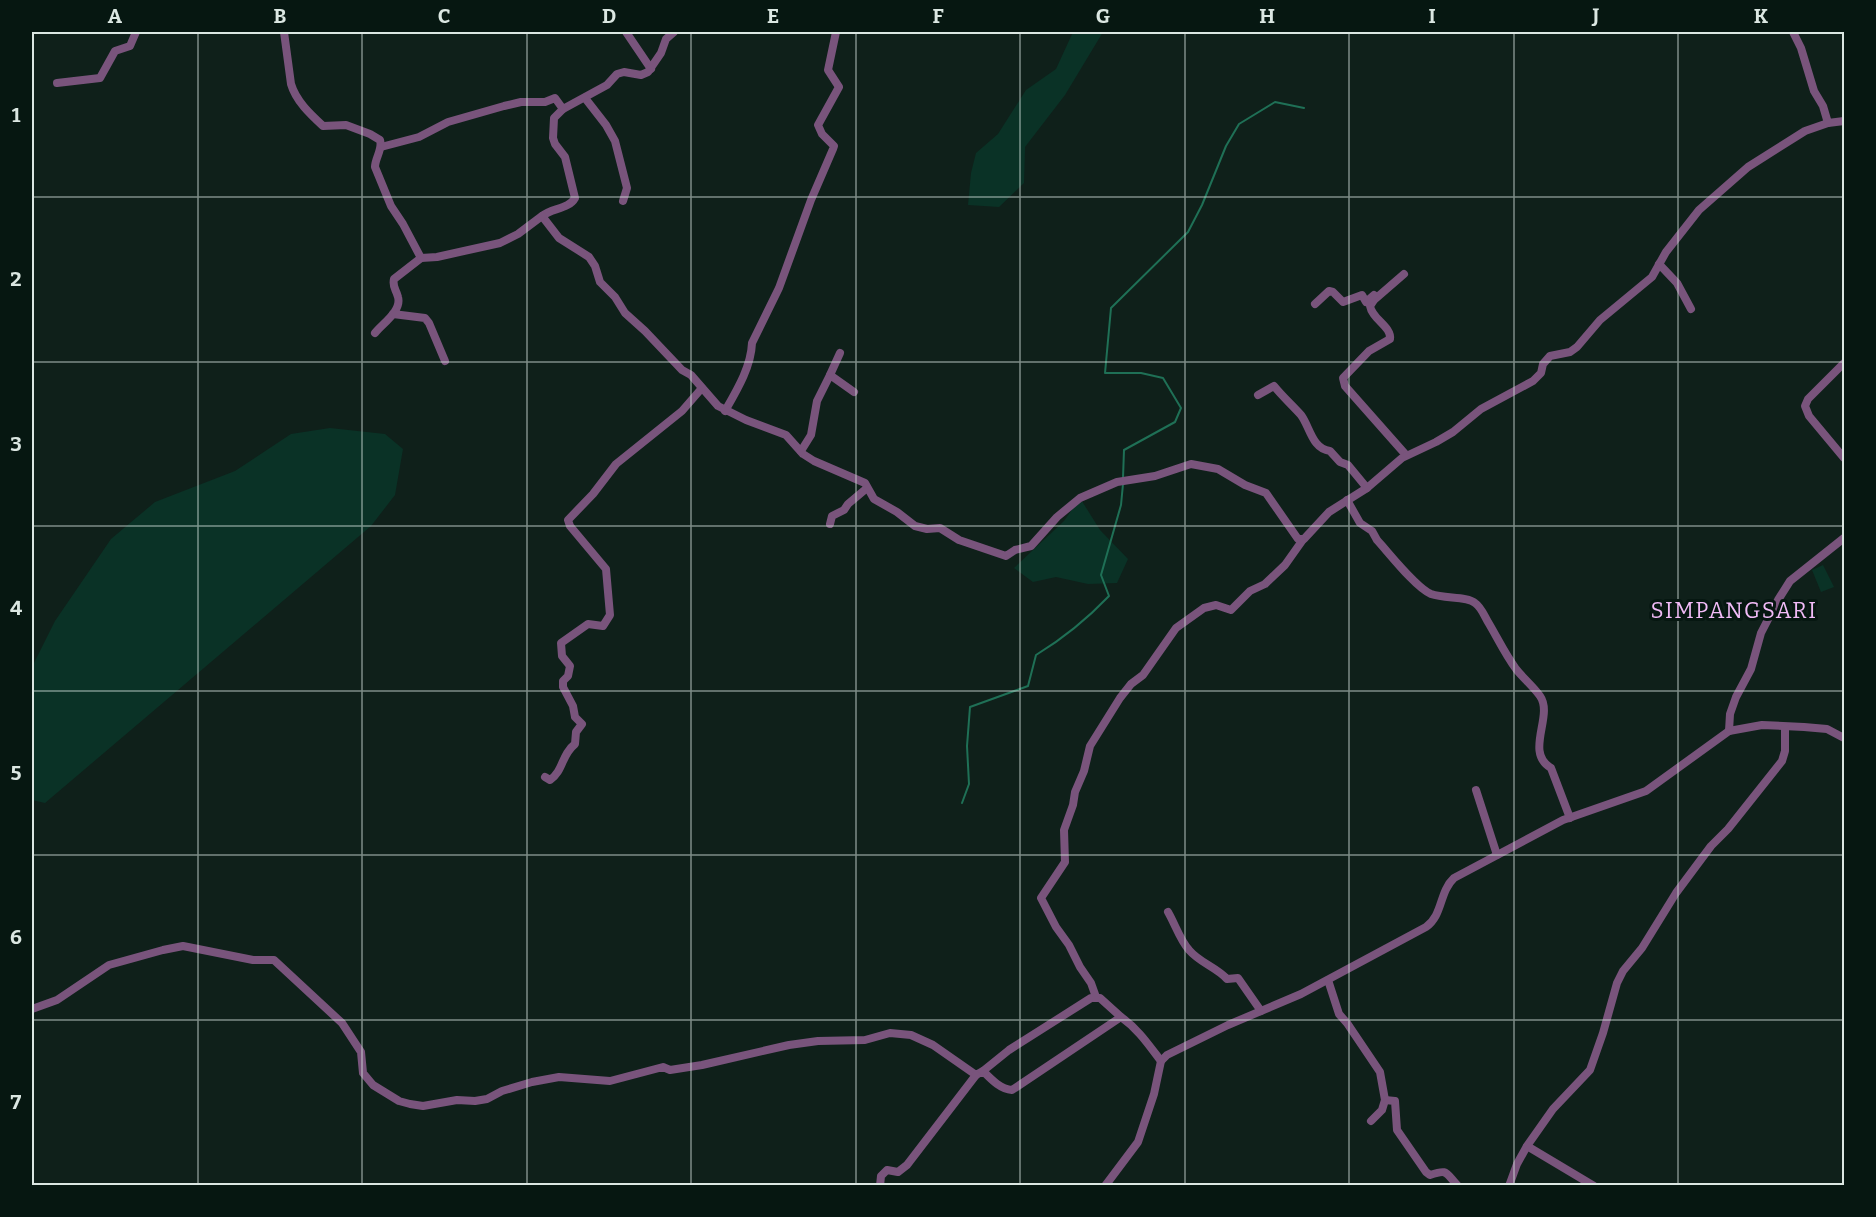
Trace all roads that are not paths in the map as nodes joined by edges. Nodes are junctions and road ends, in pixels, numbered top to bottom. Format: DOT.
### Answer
graph roads {
  1 [pos="136,32"];
  2 [pos="285,32"];
  3 [pos="626,32"];
  4 [pos="674,32"];
  5 [pos="836,32"];
  6 [pos="1793,32"];
  7 [pos="651,69"];
  8 [pos="57,83"];
  9 [pos="585,98"];
  10 [pos="563,109"];
  11 [pos="1845,121"];
  12 [pos="1828,123"];
  13 [pos="381,147"];
  14 [pos="623,201"];
  15 [pos="542,216"];
  16 [pos="421,258"];
  17 [pos="1659,264"];
  18 [pos="1315,304"];
  19 [pos="1691,309"];
  20 [pos="393,314"];
  21 [pos="375,333"];
  22 [pos="840,353"];
  23 [pos="445,361"];
  24 [pos="1845,363"];
  25 [pos="830,375"];
  26 [pos="702,388"];
  27 [pos="854,393"];
  28 [pos="1258,395"];
  29 [pos="725,411"];
  30 [pos="801,450"];
  31 [pos="1407,455"];
  32 [pos="1845,458"];
  33 [pos="1367,488"];
  34 [pos="867,489"];
  35 [pos="1347,500"];
  36 [pos="830,524"];
  37 [pos="1845,538"];
  38 [pos="1302,541"];
  39 [pos="1785,727"];
  40 [pos="1729,731"];
  41 [pos="1845,738"];
  42 [pos="545,777"];
  43 [pos="1476,790"];
  44 [pos="1570,818"];
  45 [pos="1497,855"];
  46 [pos="1168,912"];
  47 [pos="1328,980"];
  48 [pos="1096,997"];
  49 [pos="32,1009"];
  50 [pos="1261,1011"];
  51 [pos="1121,1017"];
  52 [pos="1161,1061"];
  53 [pos="980,1073"];
  54 [pos="1384,1100"];
  55 [pos="1371,1121"];
  56 [pos="1527,1146"];
  57 [pos="880,1185"];
  58 [pos="1105,1185"];
  59 [pos="1458,1185"];
  60 [pos="1509,1185"];
  61 [pos="1594,1185"];
  1 -- 8 [label="street"];
  2 -- 13 [label="street"];
  3 -- 7 [label="street"];
  4 -- 7 [label="street"];
  5 -- 29 [label="street"];
  6 -- 12 [label="street"];
  7 -- 9 [label="street"];
  9 -- 10 [label="street"];
  9 -- 14 [label="street"];
  10 -- 13 [label="street"];
  10 -- 15 [label="street"];
  11 -- 12 [label="street"];
  12 -- 17 [label="street"];
  13 -- 16 [label="street"];
  15 -- 16 [label="street"];
  15 -- 26 [label="street"];
  16 -- 20 [label="street"];
  17 -- 19 [label="street"];
  17 -- 31 [label="street"];
  18 -- 31 [label="street"];
  20 -- 21 [label="street"];
  20 -- 23 [label="street"];
  22 -- 25 [label="street"];
  24 -- 32 [label="street"];
  25 -- 27 [label="street"];
  25 -- 30 [label="street"];
  26 -- 29 [label="street"];
  26 -- 42 [label="street"];
  28 -- 33 [label="street"];
  29 -- 30 [label="street"];
  30 -- 34 [label="street"];
  31 -- 33 [label="street"];
  33 -- 35 [label="street"];
  34 -- 36 [label="street"];
  34 -- 38 [label="street"];
  35 -- 38 [label="street"];
  35 -- 44 [label="street"];
  37 -- 40 [label="street"];
  38 -- 48 [label="street"];
  39 -- 40 [label="street"];
  39 -- 41 [label="street"];
  39 -- 56 [label="street"];
  40 -- 44 [label="street"];
  43 -- 45 [label="street"];
  44 -- 45 [label="street"];
  45 -- 47 [label="street"];
  46 -- 50 [label="street"];
  47 -- 50 [label="street"];
  47 -- 54 [label="street"];
  48 -- 51 [label="street"];
  48 -- 53 [label="street"];
  49 -- 53 [label="street"];
  50 -- 52 [label="street"];
  51 -- 52 [label="street"];
  51 -- 53 [label="street"];
  52 -- 58 [label="street"];
  53 -- 57 [label="street"];
  54 -- 55 [label="street"];
  54 -- 59 [label="street"];
  56 -- 60 [label="street"];
  56 -- 61 [label="street"];
}
